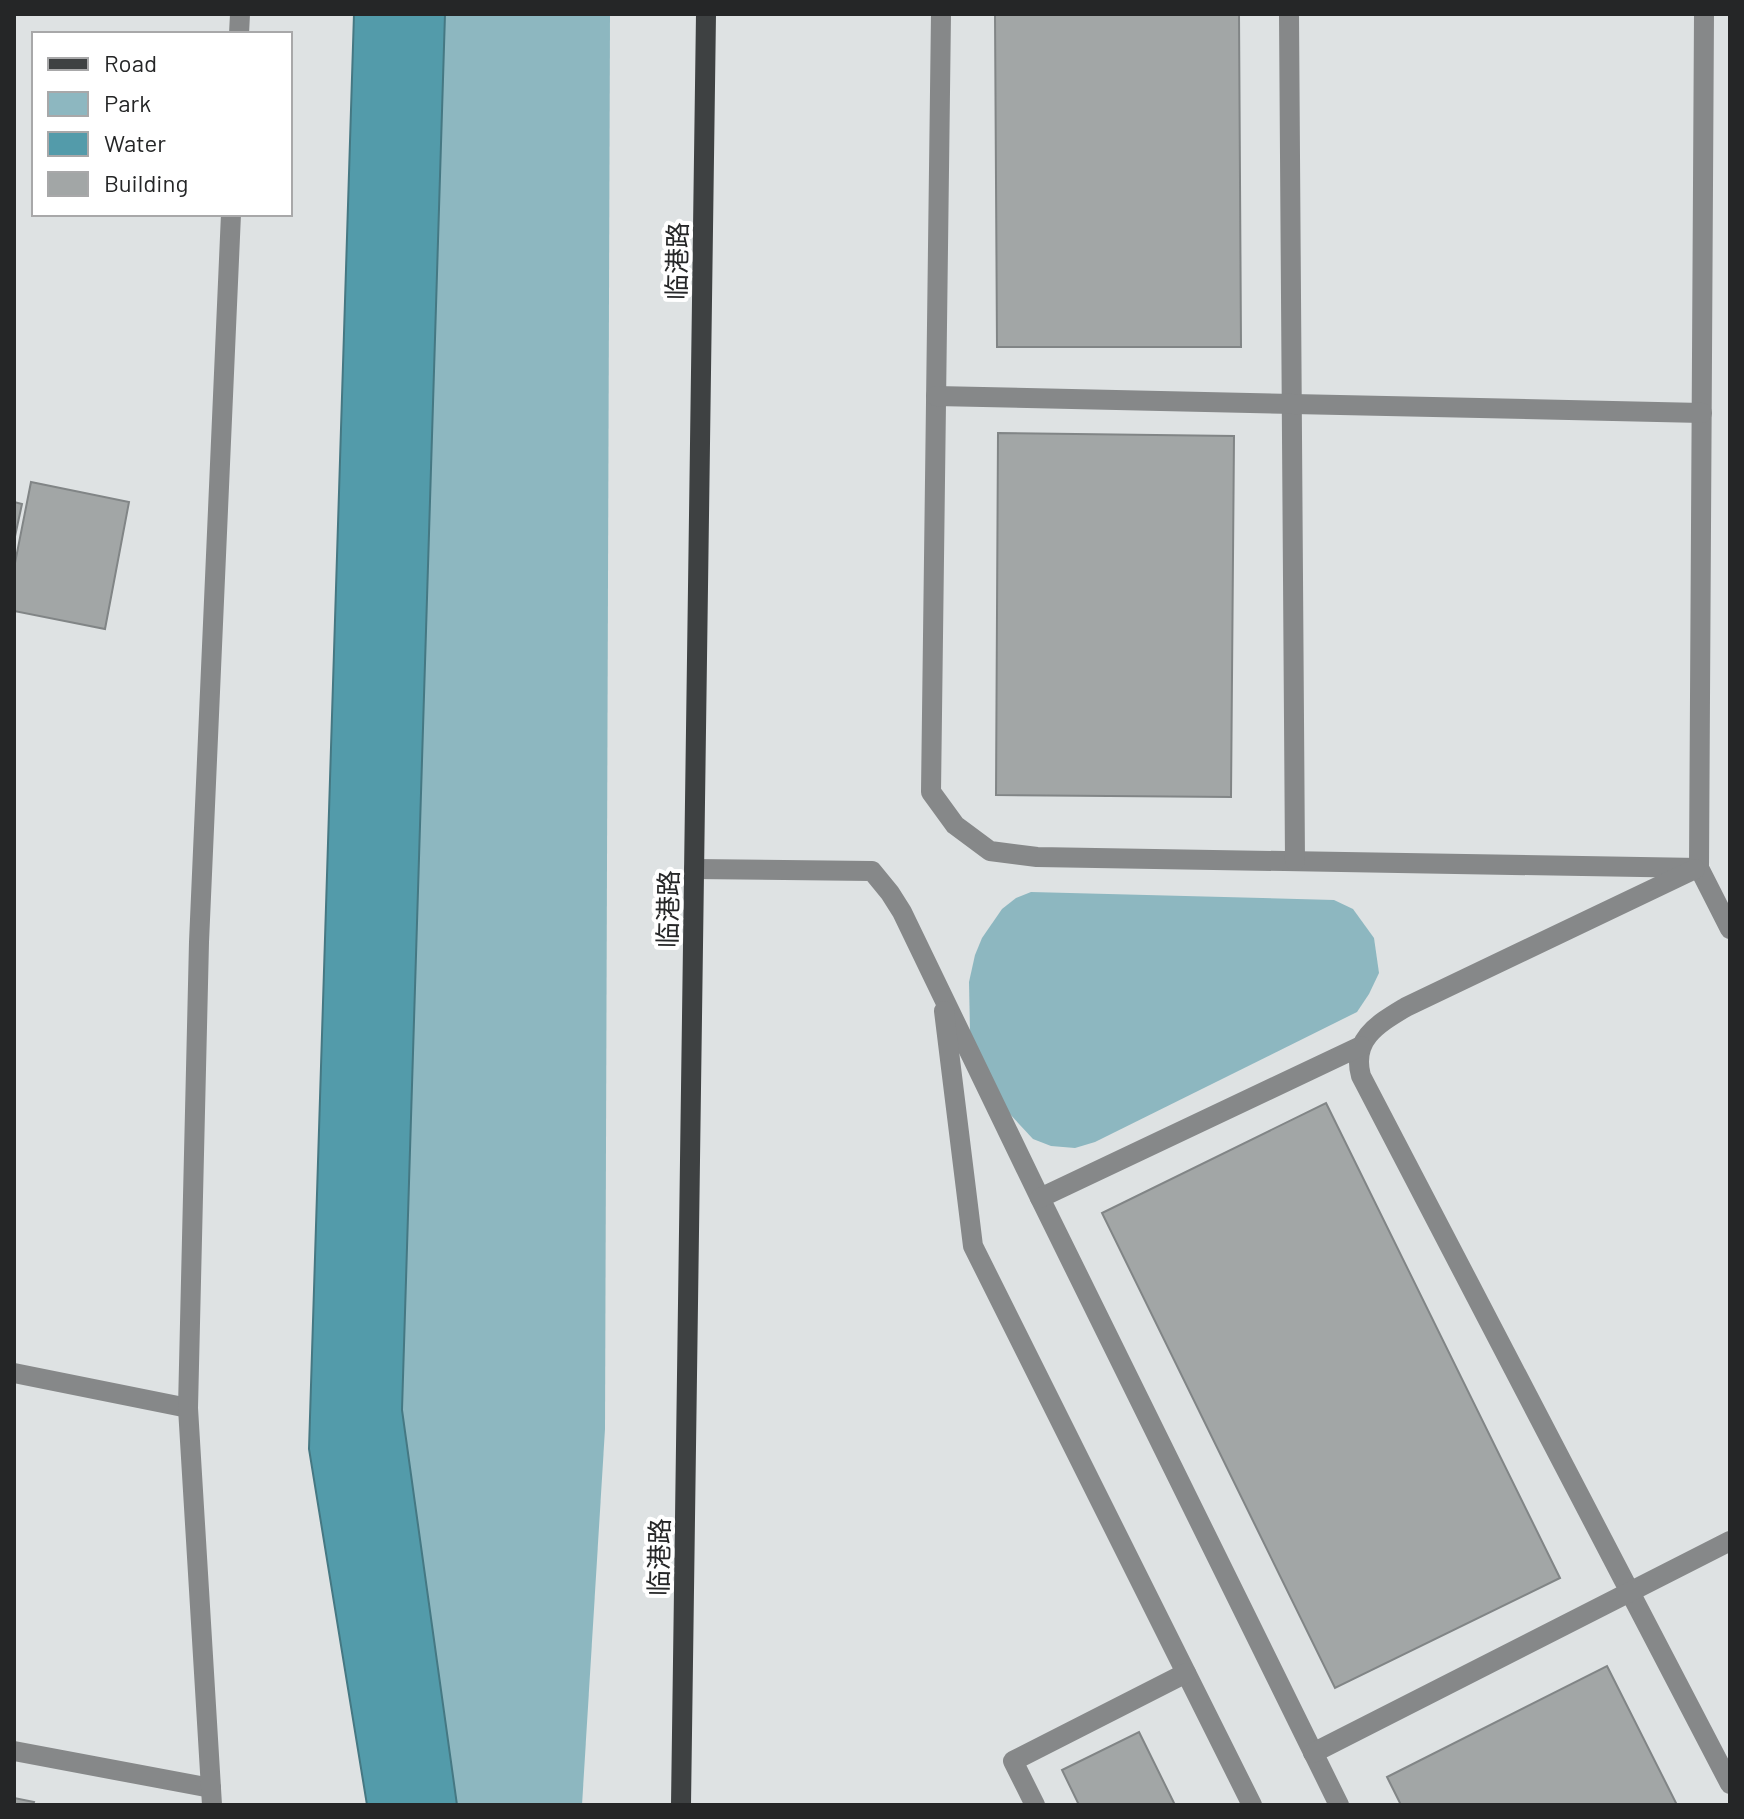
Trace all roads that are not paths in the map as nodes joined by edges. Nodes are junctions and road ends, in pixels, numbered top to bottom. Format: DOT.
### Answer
graph roads {
  1 [pos="706,14"];
  2 [pos="941,14"];
  3 [pos="1289,14"];
  4 [pos="1704,14"];
  5 [pos="231,216"];
  6 [pos="936,396"];
  7 [pos="1292,403"];
  8 [pos="1702,413"];
  9 [pos="1295,861"];
  10 [pos="1699,868"];
  11 [pos="694,869"];
  12 [pos="1730,929"];
  13 [pos="942,995"];
  14 [pos="1361,1046"];
  15 [pos="1040,1198"];
  16 [pos="14,1373"];
  17 [pos="188,1408"];
  18 [pos="1730,1541"];
  19 [pos="1630,1592"];
  20 [pos="1186,1673"];
  21 [pos="14,1751"];
  22 [pos="1313,1753"];
  23 [pos="1730,1784"];
  24 [pos="212,1797"];
  25 [pos="681,1805"];
  26 [pos="1035,1805"];
  27 [pos="1252,1805"];
  28 [pos="1339,1805"];
  1 -- 11 [label="main road, 临港路"];
  2 -- 6 [label="lane"];
  3 -- 7 [label="lane"];
  4 -- 8 [label="lane"];
  5 -- 17 [label="lane"];
  6 -- 7 [label="lane"];
  6 -- 9 [label="lane"];
  7 -- 8 [label="lane"];
  7 -- 9 [label="lane"];
  8 -- 10 [label="lane"];
  9 -- 10 [label="lane"];
  10 -- 12 [label="lane"];
  10 -- 14 [label="lane"];
  11 -- 13 [label="lane"];
  11 -- 25 [label="main road, 临港路"];
  13 -- 15 [label="lane"];
  13 -- 20 [label="lane"];
  14 -- 15 [label="lane"];
  14 -- 19 [label="lane"];
  15 -- 22 [label="lane"];
  16 -- 17 [label="lane"];
  17 -- 24 [label="lane"];
  18 -- 19 [label="lane"];
  19 -- 22 [label="lane"];
  19 -- 23 [label="lane"];
  20 -- 26 [label="lane"];
  20 -- 27 [label="lane"];
  21 -- 24 [label="lane"];
  22 -- 28 [label="lane"];
}
